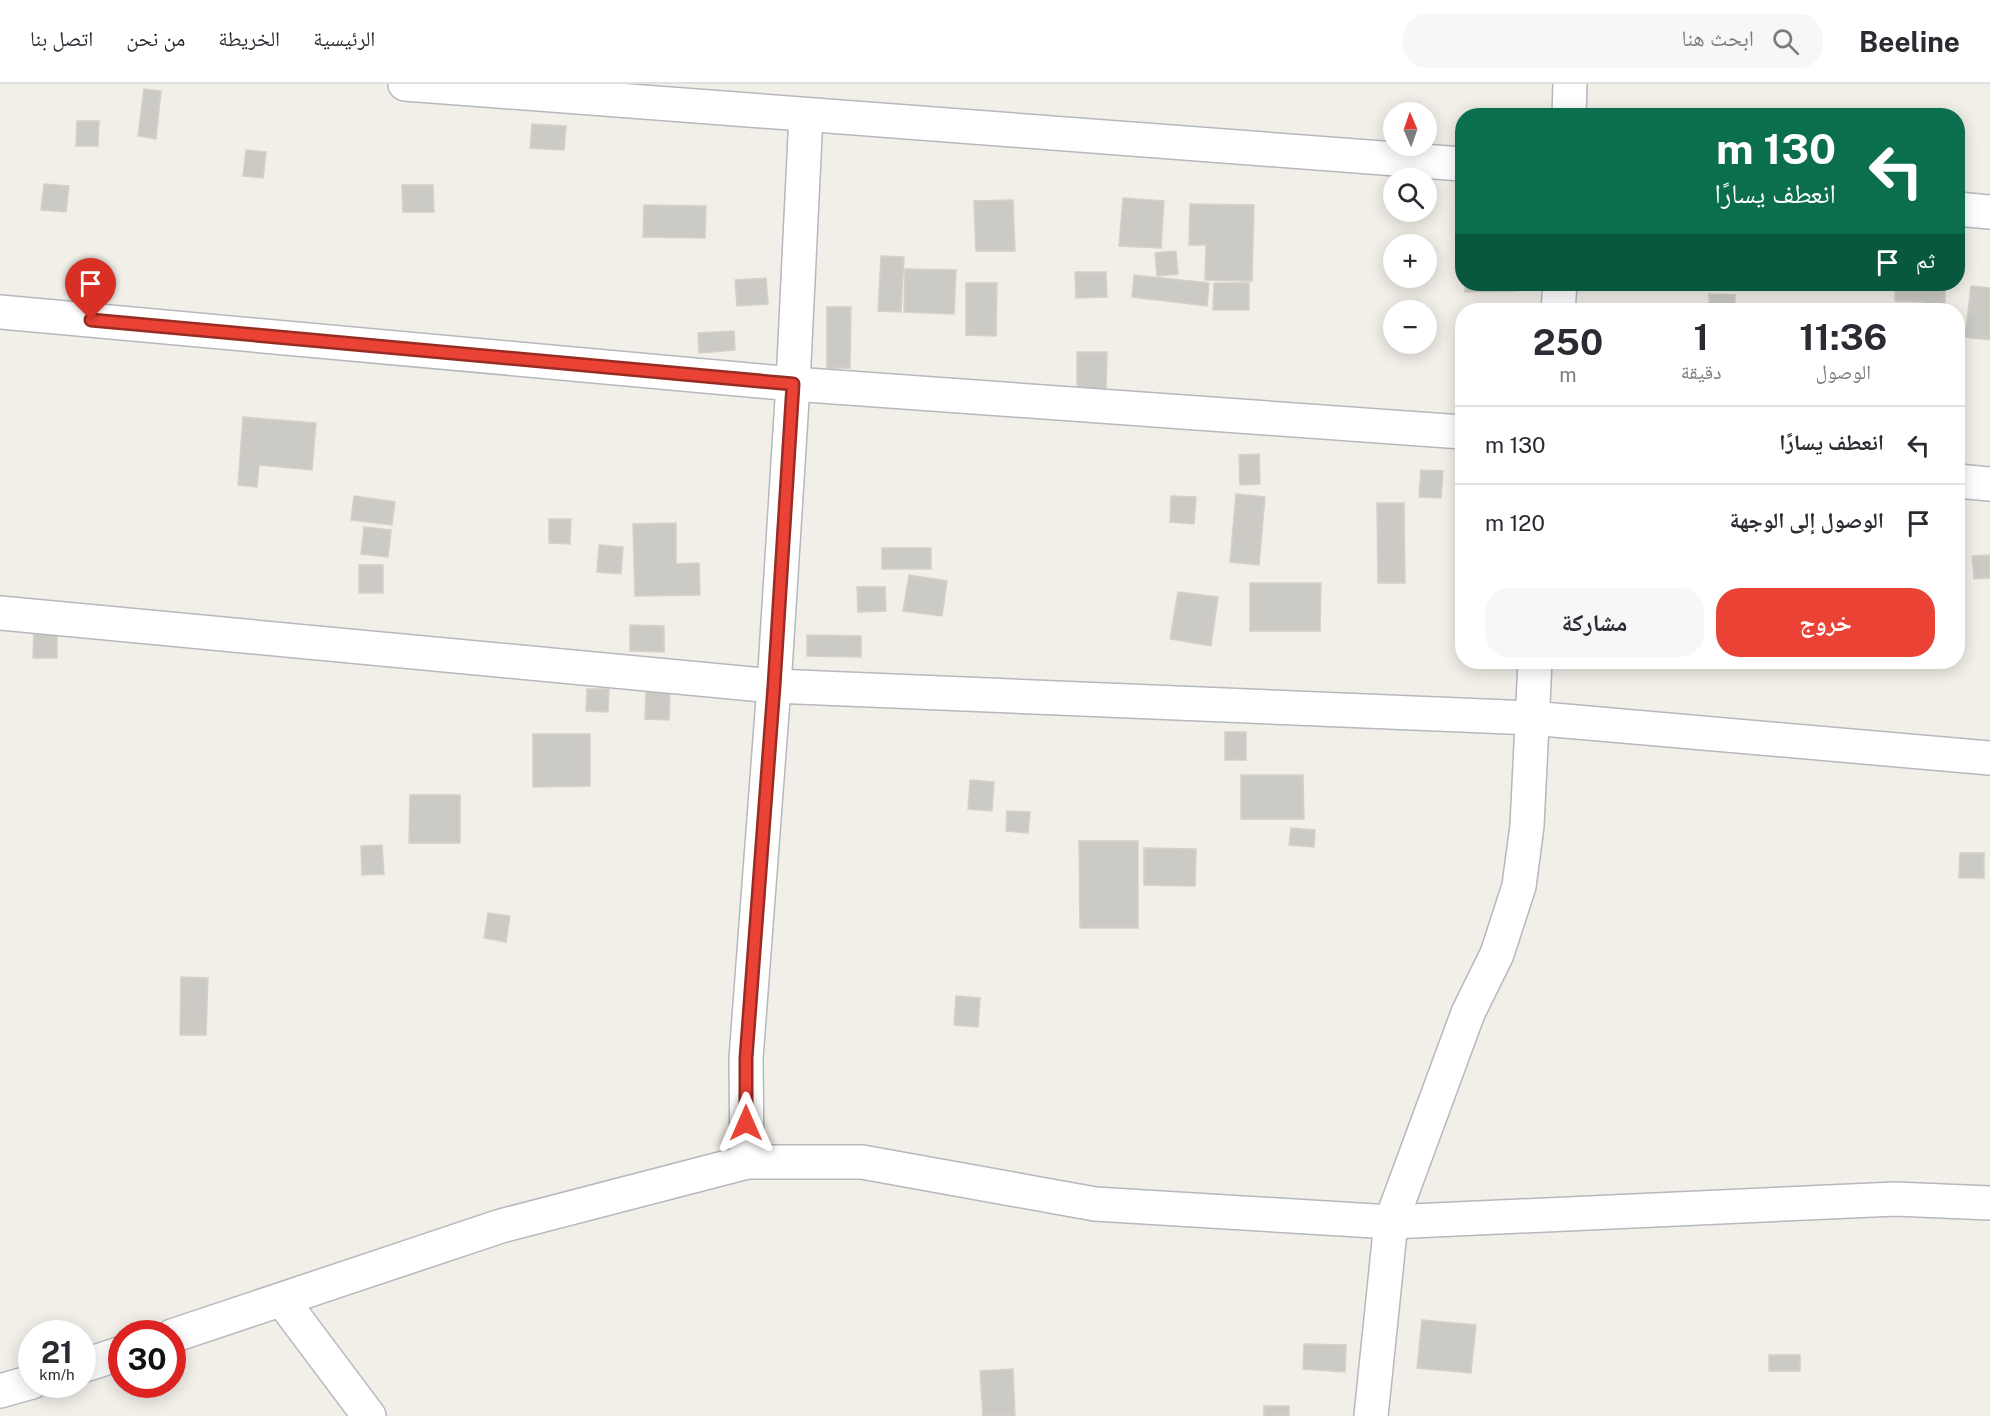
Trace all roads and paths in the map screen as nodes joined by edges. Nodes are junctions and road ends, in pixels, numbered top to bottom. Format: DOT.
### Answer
graph roads {
  1 [pos="405,84"];
  2 [pos="1570,84"];
  3 [pos="1569,108"];
  4 [pos="806,115"];
  5 [pos="1455,163"];
  6 [pos="1965,210"];
  7 [pos="1990,212"];
  8 [pos="0,312"];
  9 [pos="793,384"];
  10 [pos="1455,431"];
  11 [pos="1965,482"];
  12 [pos="1990,484"];
  13 [pos="0,613"];
  14 [pos="1535,669"];
  15 [pos="774,686"];
  16 [pos="1532,718"];
  17 [pos="1990,758"];
  18 [pos="747,1162"];
  19 [pos="1990,1203"];
  20 [pos="1391,1222"];
  21 [pos="282,1300"];
  22 [pos="186,1331"];
  23 [pos="18,1386"];
  24 [pos="0,1390"];
  25 [pos="369,1416"];
  26 [pos="1371,1416"];
  1 -- 4 [label="street"];
  2 -- 3 [label="street"];
  4 -- 5 [label="street"];
  4 -- 9 [label="street"];
  6 -- 7 [label="street"];
  8 -- 9 [label="street"];
  9 -- 10 [label="street"];
  9 -- 15 [label="street"];
  11 -- 12 [label="street"];
  13 -- 15 [label="street"];
  14 -- 16 [label="street"];
  15 -- 16 [label="street"];
  15 -- 18 [label="street"];
  16 -- 17 [label="street"];
  16 -- 20 [label="street"];
  18 -- 20 [label="street"];
  18 -- 21 [label="street"];
  19 -- 20 [label="street"];
  20 -- 26 [label="street"];
  21 -- 22 [label="street"];
  21 -- 25 [label="street"];
  23 -- 24 [label="street"];
}
